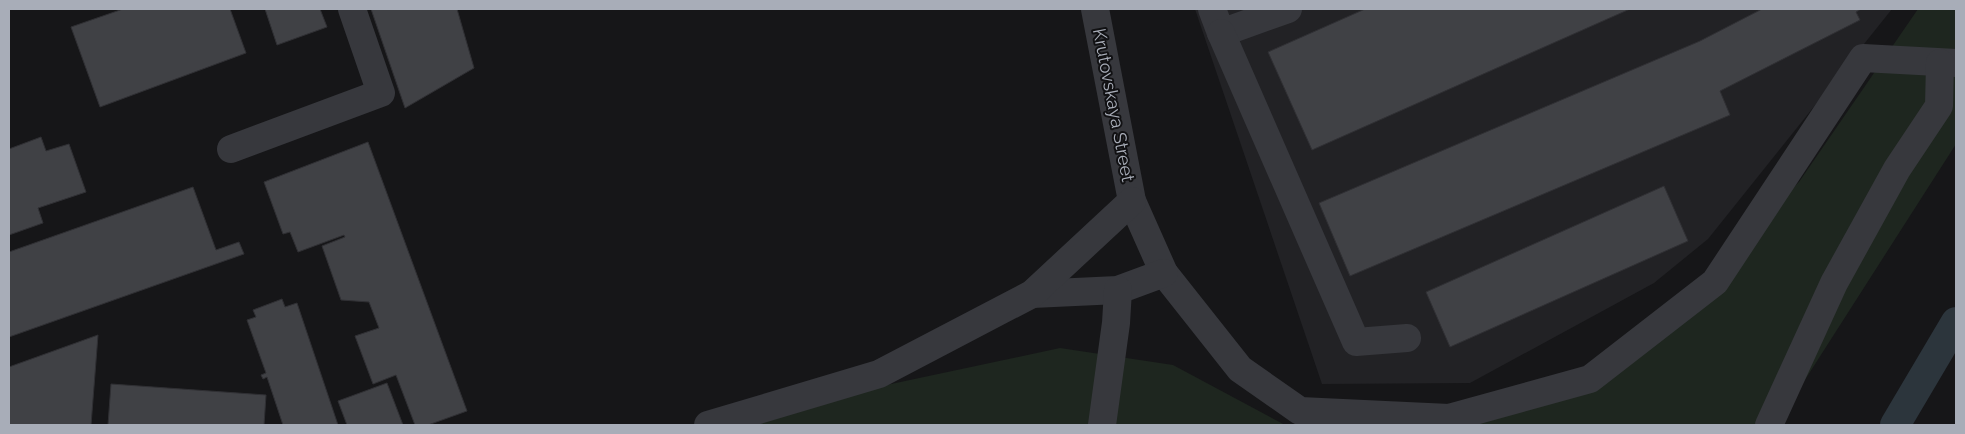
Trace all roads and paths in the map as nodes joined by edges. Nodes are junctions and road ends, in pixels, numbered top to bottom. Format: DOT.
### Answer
graph roads {
  1 [pos="352,9"];
  2 [pos="1095,9"];
  3 [pos="1288,9"];
  4 [pos="1216,21"];
  5 [pos="1948,63"];
  6 [pos="231,149"];
  7 [pos="1132,201"];
  8 [pos="1164,273"];
  9 [pos="1118,290"];
  10 [pos="1032,294"];
  11 [pos="1407,338"];
  12 [pos="708,425"];
  13 [pos="1102,425"];
  14 [pos="1769,425"];
  1 -- 6 [label="street"];
  2 -- 7 [label="street, Krutovskaya Street"];
  3 -- 4 [label="street"];
  4 -- 11 [label="street"];
  5 -- 8 [label="street, Krutovskaya Street"];
  5 -- 14 [label="street"];
  7 -- 8 [label="street, Krutovskaya Street"];
  7 -- 10 [label="street"];
  8 -- 9 [label="street"];
  9 -- 10 [label="street"];
  9 -- 13 [label="street"];
  10 -- 12 [label="street"];
}
